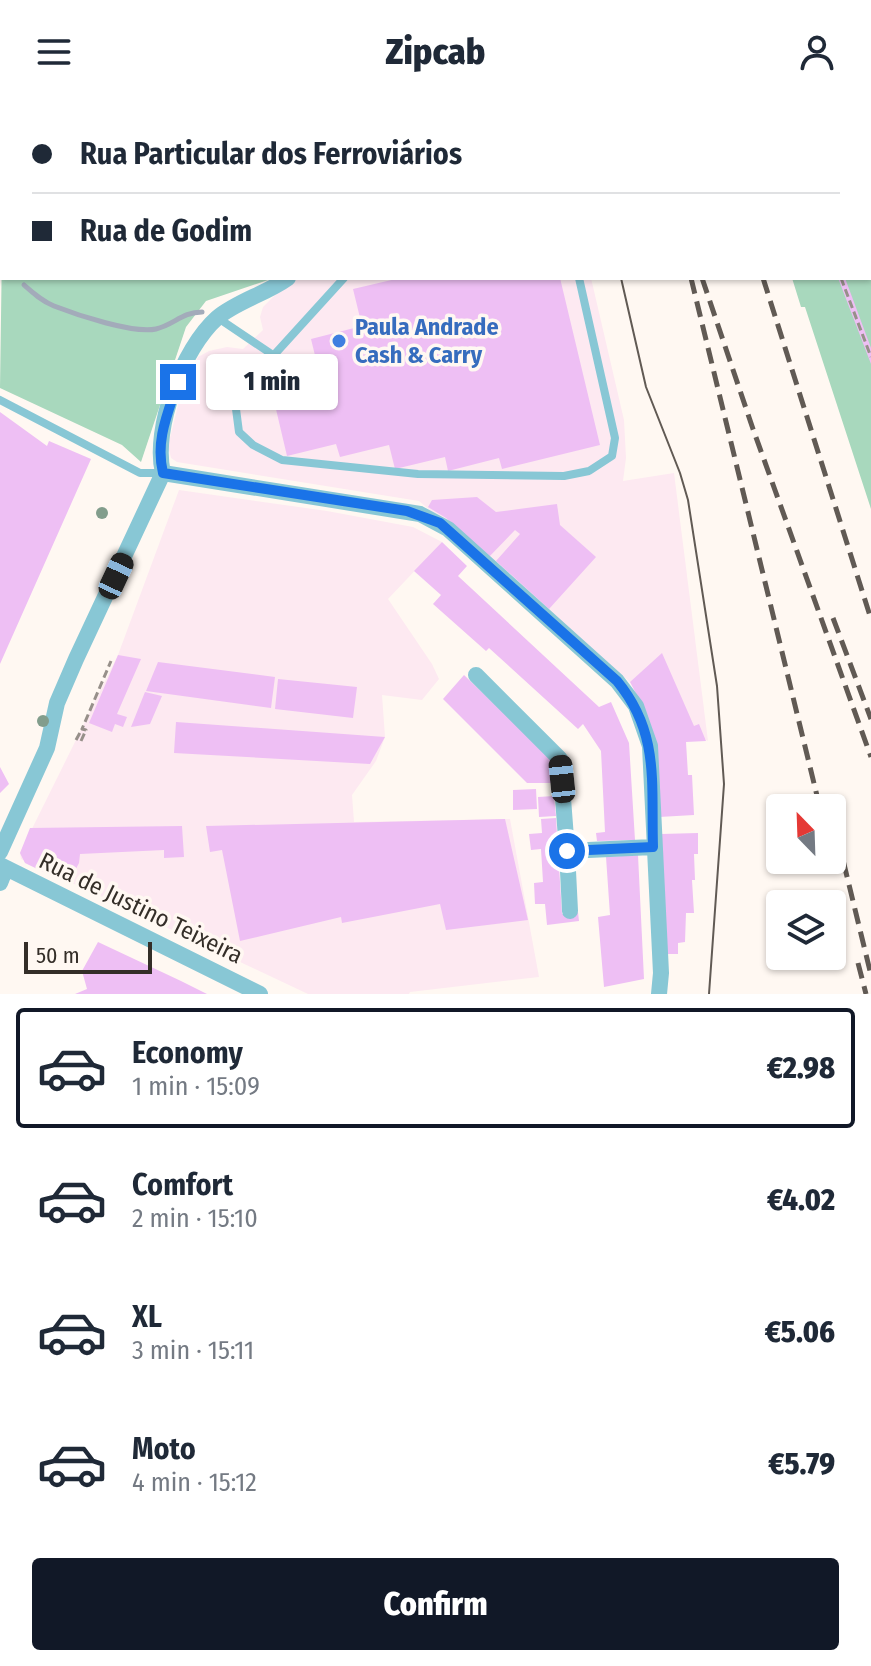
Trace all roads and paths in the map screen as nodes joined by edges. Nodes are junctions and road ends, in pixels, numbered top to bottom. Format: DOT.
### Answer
graph roads {
  1 [pos="284,280"];
  2 [pos="342,280"];
  3 [pos="579,280"];
  4 [pos="842,280"];
  5 [pos="218,318"];
  6 [pos="273,355"];
  7 [pos="871,357"];
  8 [pos="0,400"];
  9 [pos="163,473"];
  10 [pos="111,661"];
  11 [pos="476,675"];
  12 [pos="78,740"];
  13 [pos="653,847"];
  14 [pos="567,851"];
  15 [pos="1,867"];
  16 [pos="570,911"];
  17 [pos="260,994"];
  18 [pos="659,994"];
  1 -- 5 [label="street"];
  2 -- 6 [label="lane"];
  3 -- 6 [label="lane"];
  4 -- 7 [label="path"];
  5 -- 6 [label="lane"];
  5 -- 9 [label="street"];
  8 -- 9 [label="lane"];
  9 -- 13 [label="street"];
  9 -- 15 [label="street"];
  10 -- 12 [label="path"];
  11 -- 14 [label="street"];
  13 -- 14 [label="street"];
  13 -- 18 [label="street"];
  14 -- 16 [label="street"];
  15 -- 17 [label="street, Rua de Justino Teixeira"];
}
